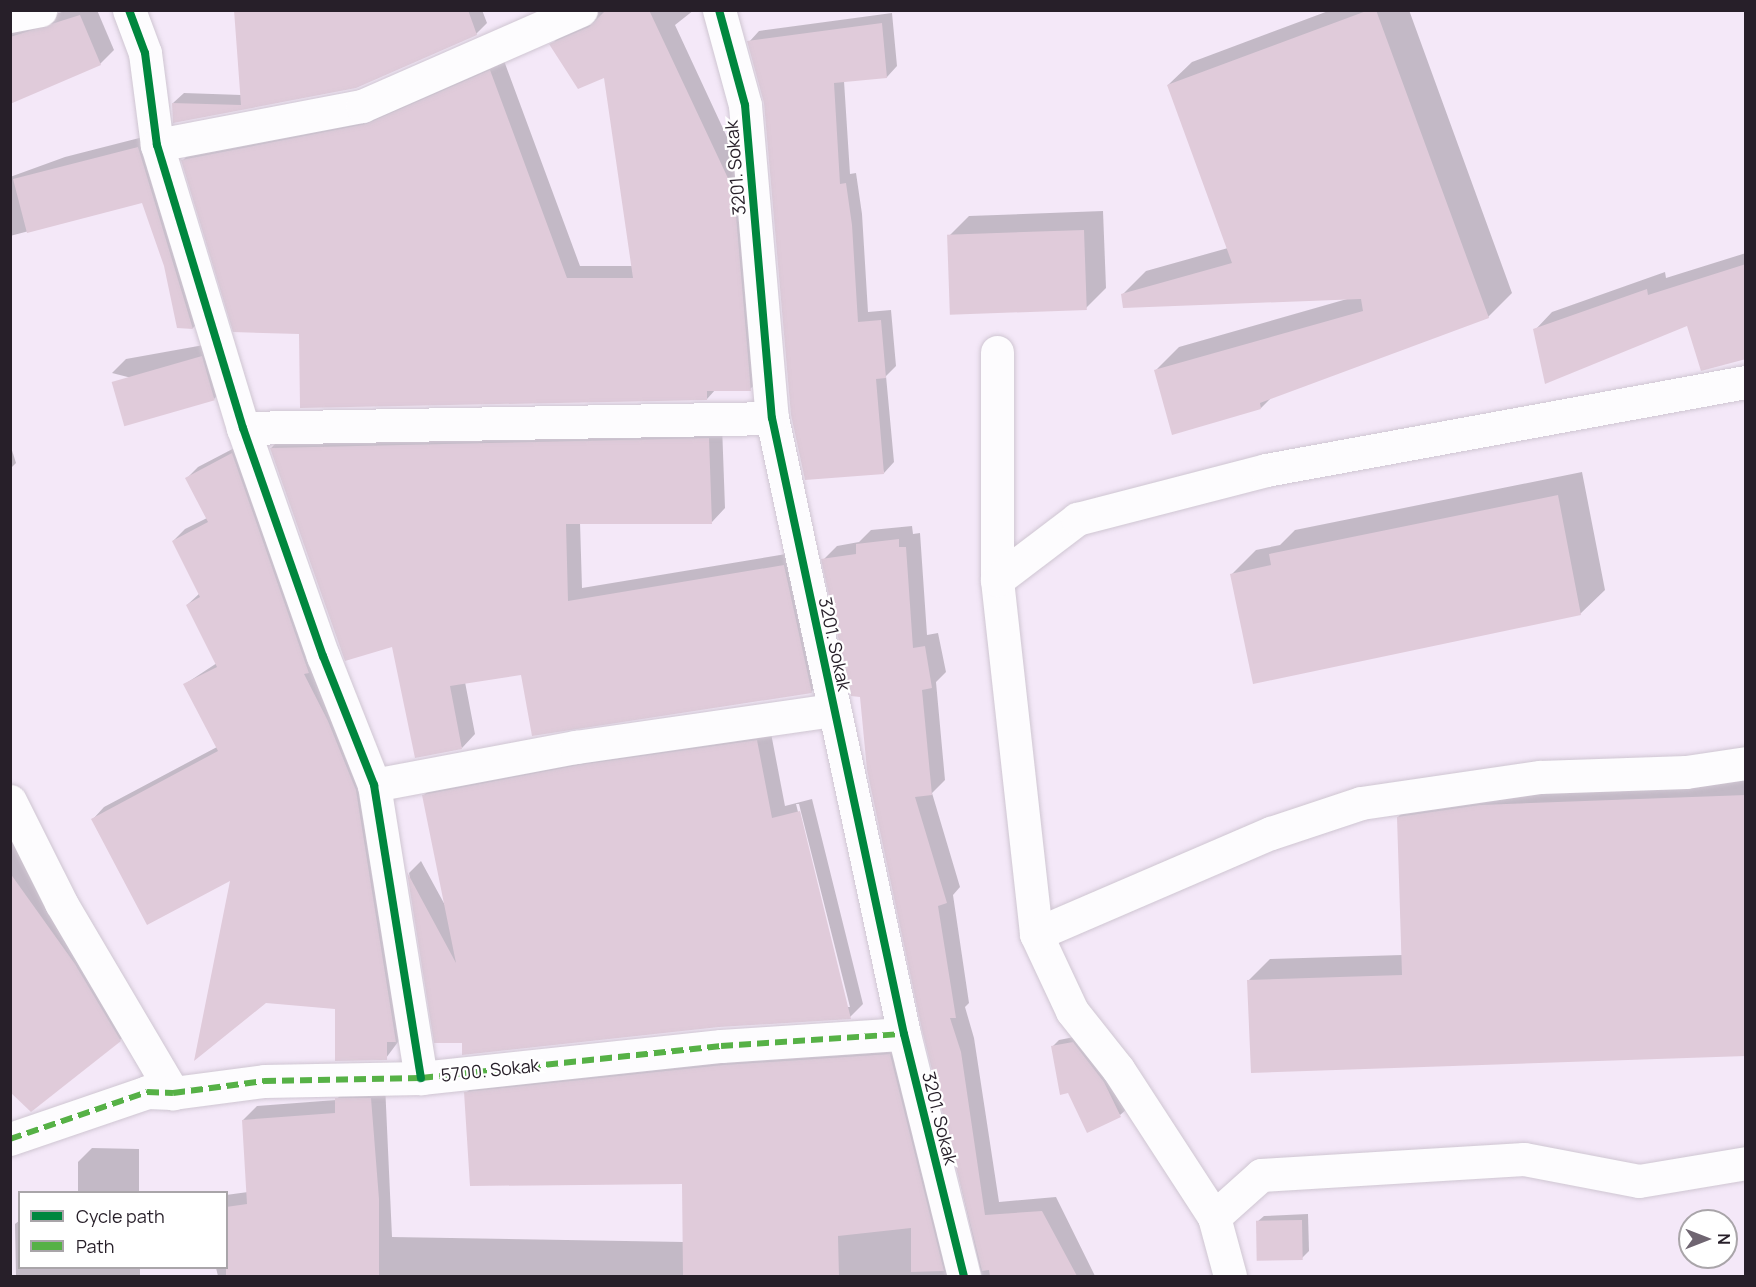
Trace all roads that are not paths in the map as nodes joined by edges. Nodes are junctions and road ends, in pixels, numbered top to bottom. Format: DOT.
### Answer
graph roads {
  1 [pos="40,10"];
  2 [pos="129,10"];
  3 [pos="581,10"];
  4 [pos="719,10"];
  5 [pos="10,16"];
  6 [pos="157,146"];
  7 [pos="997,352"];
  8 [pos="1746,382"];
  9 [pos="772,418"];
  10 [pos="243,428"];
  11 [pos="998,580"];
  12 [pos="834,710"];
  13 [pos="1746,763"];
  14 [pos="374,785"];
  15 [pos="10,801"];
  16 [pos="1036,934"];
  17 [pos="904,1034"];
  18 [pos="421,1078"];
  19 [pos="173,1094"];
  20 [pos="10,1139"];
  21 [pos="1746,1163"];
  22 [pos="1214,1217"];
  23 [pos="963,1276"];
  24 [pos="1230,1276"];
  1 -- 5 [label="street"];
  2 -- 6 [label="street"];
  3 -- 6 [label="street"];
  4 -- 9 [label="street, 3201. Sokak"];
  6 -- 10 [label="street"];
  7 -- 11 [label="street"];
  8 -- 11 [label="street"];
  9 -- 10 [label="street"];
  9 -- 12 [label="street, 3201. Sokak"];
  10 -- 14 [label="street"];
  11 -- 16 [label="street"];
  12 -- 14 [label="street"];
  12 -- 17 [label="street, 3201. Sokak"];
  13 -- 16 [label="street"];
  14 -- 18 [label="street"];
  15 -- 19 [label="street"];
  16 -- 22 [label="street"];
  17 -- 18 [label="street, 5700. Sokak"];
  17 -- 23 [label="street, 3201. Sokak"];
  18 -- 19 [label="street, 5700. Sokak"];
  19 -- 20 [label="street, 5700. Sokak"];
  21 -- 22 [label="street"];
  22 -- 24 [label="street"];
}
